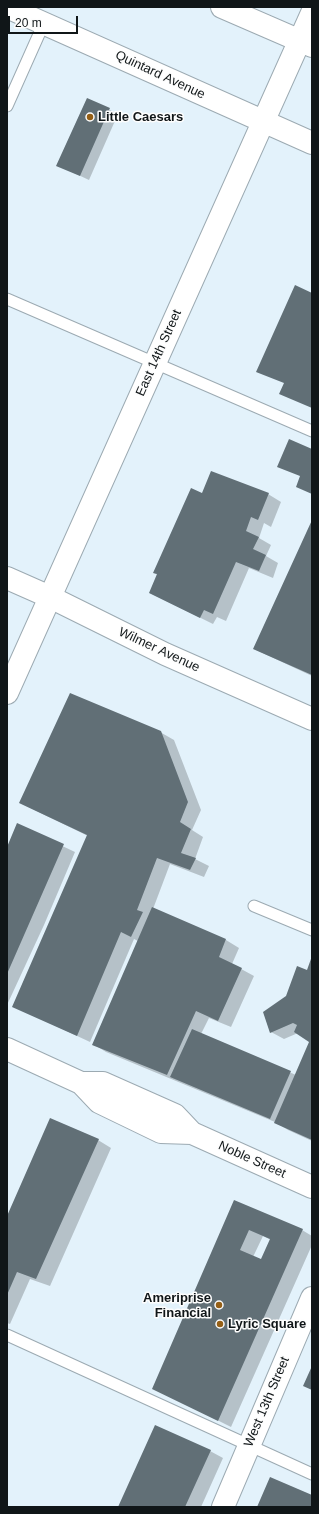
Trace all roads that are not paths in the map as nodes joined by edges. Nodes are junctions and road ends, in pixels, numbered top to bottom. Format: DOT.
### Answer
graph roads {
  1 [pos="7,7"];
  2 [pos="222,7"];
  3 [pos="312,13"];
  4 [pos="44,24"];
  5 [pos="306,43"];
  6 [pos="8,101"];
  7 [pos="263,121"];
  8 [pos="312,143"];
  9 [pos="7,299"];
  10 [pos="155,362"];
  11 [pos="312,431"];
  12 [pos="7,578"];
  13 [pos="50,597"];
  14 [pos="7,692"];
  15 [pos="312,719"];
  16 [pos="254,906"];
  17 [pos="312,930"];
  18 [pos="7,1049"];
  19 [pos="312,1187"];
  20 [pos="312,1298"];
  21 [pos="7,1336"];
  22 [pos="249,1446"];
  23 [pos="312,1474"];
  24 [pos="223,1507"];
  1 -- 4 [label="main road, Quintard Avenue"];
  2 -- 5 [label="main road"];
  3 -- 5 [label="main road, East 14th Street"];
  4 -- 6 [label="lane"];
  4 -- 7 [label="main road, Quintard Avenue"];
  5 -- 7 [label="main road, East 14th Street"];
  7 -- 8 [label="main road, Quintard Avenue"];
  7 -- 10 [label="main road, East 14th Street"];
  9 -- 10 [label="lane"];
  10 -- 11 [label="lane"];
  10 -- 13 [label="main road, East 14th Street"];
  12 -- 13 [label="main road, Wilmer Avenue"];
  13 -- 14 [label="main road, East 14th Street"];
  13 -- 15 [label="main road, Wilmer Avenue"];
  16 -- 17 [label="lane"];
  18 -- 19 [label="main road, Noble Street"];
  20 -- 22 [label="main road, West 13th Street"];
  21 -- 22 [label="lane"];
  22 -- 23 [label="lane"];
  22 -- 24 [label="main road, West 13th Street"];
}
